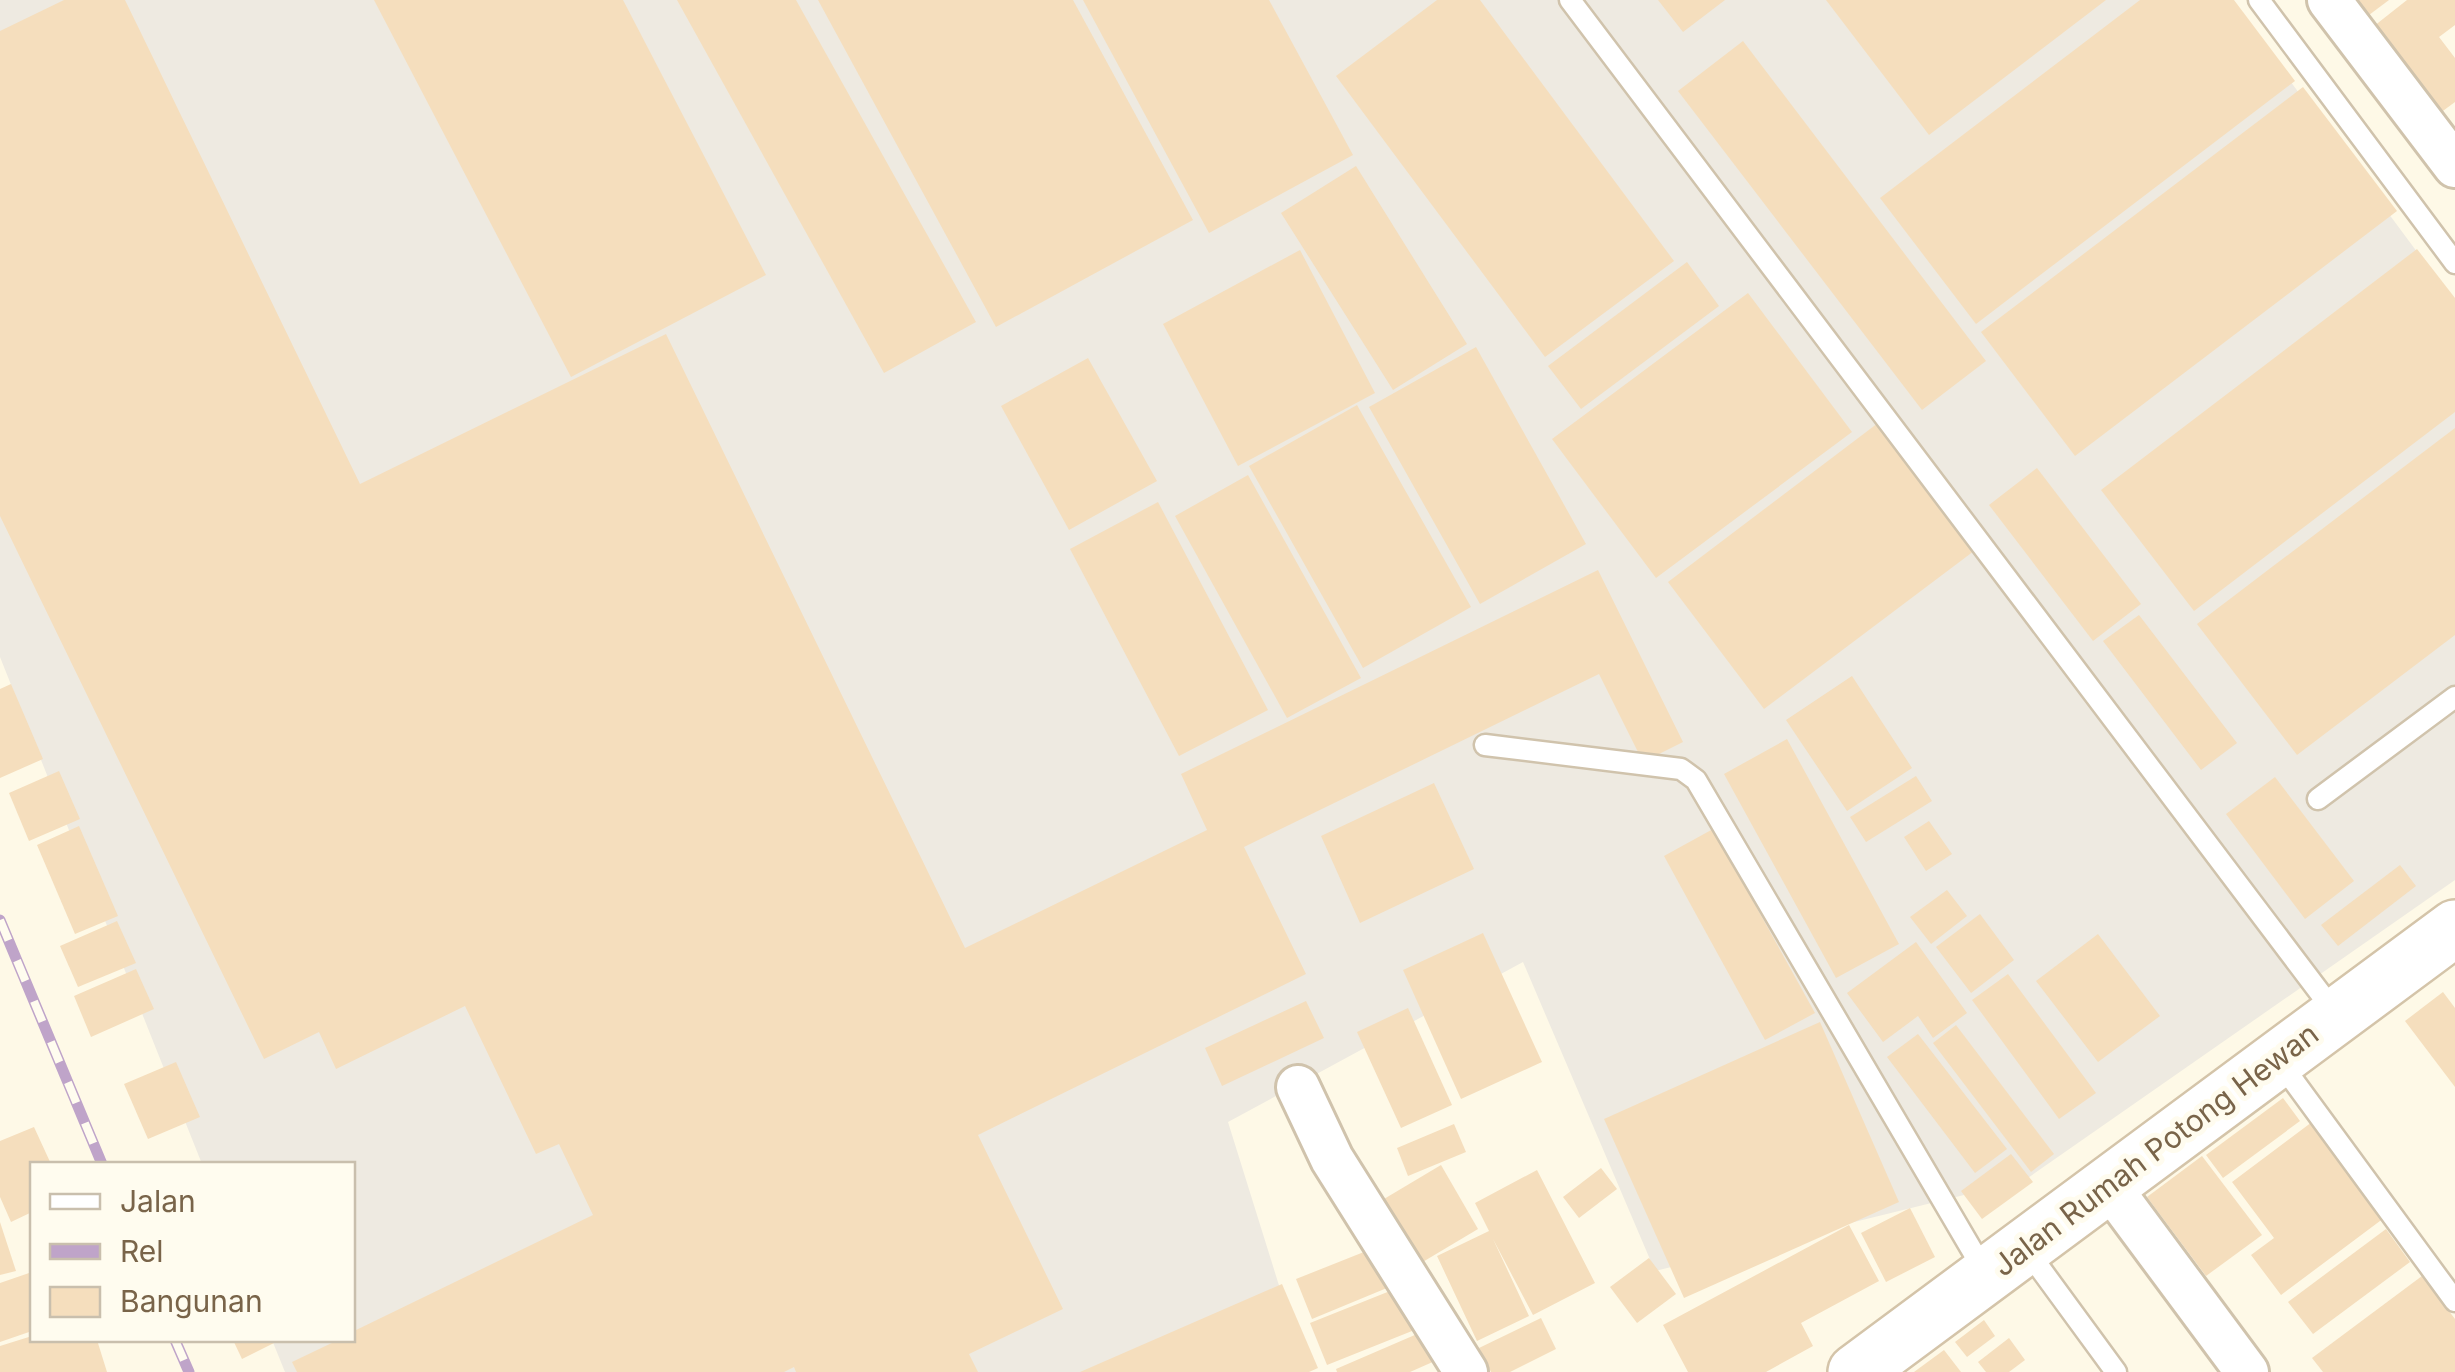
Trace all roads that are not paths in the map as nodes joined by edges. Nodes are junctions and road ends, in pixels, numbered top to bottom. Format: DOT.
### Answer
graph roads {
  1 [pos="1570,0"];
  2 [pos="2259,0"];
  3 [pos="2329,0"];
  4 [pos="2455,166"];
  5 [pos="2455,263"];
  6 [pos="2455,697"];
  7 [pos="1485,745"];
  8 [pos="2318,800"];
  9 [pos="2455,928"];
  10 [pos="2337,1016"];
  11 [pos="2278,1060"];
  12 [pos="1298,1088"];
  13 [pos="2108,1186"];
  14 [pos="2006,1261"];
  15 [pos="2455,1301"];
  16 [pos="1466,1372"];
  17 [pos="1856,1372"];
  18 [pos="2116,1372"];
  19 [pos="2248,1372"];
  1 -- 10 [label="lane"];
  2 -- 5 [label="lane"];
  3 -- 4 [label="street"];
  6 -- 8 [label="lane"];
  7 -- 14 [label="lane"];
  9 -- 10 [label="street, Jalan Rumah Potong Hewan"];
  10 -- 11 [label="street, Jalan Rumah Potong Hewan"];
  11 -- 13 [label="street, Jalan Rumah Potong Hewan"];
  11 -- 15 [label="lane"];
  12 -- 16 [label="street"];
  13 -- 14 [label="street, Jalan Rumah Potong Hewan"];
  13 -- 19 [label="street"];
  14 -- 17 [label="street, Jalan Rumah Potong Hewan"];
  14 -- 18 [label="lane"];
}
